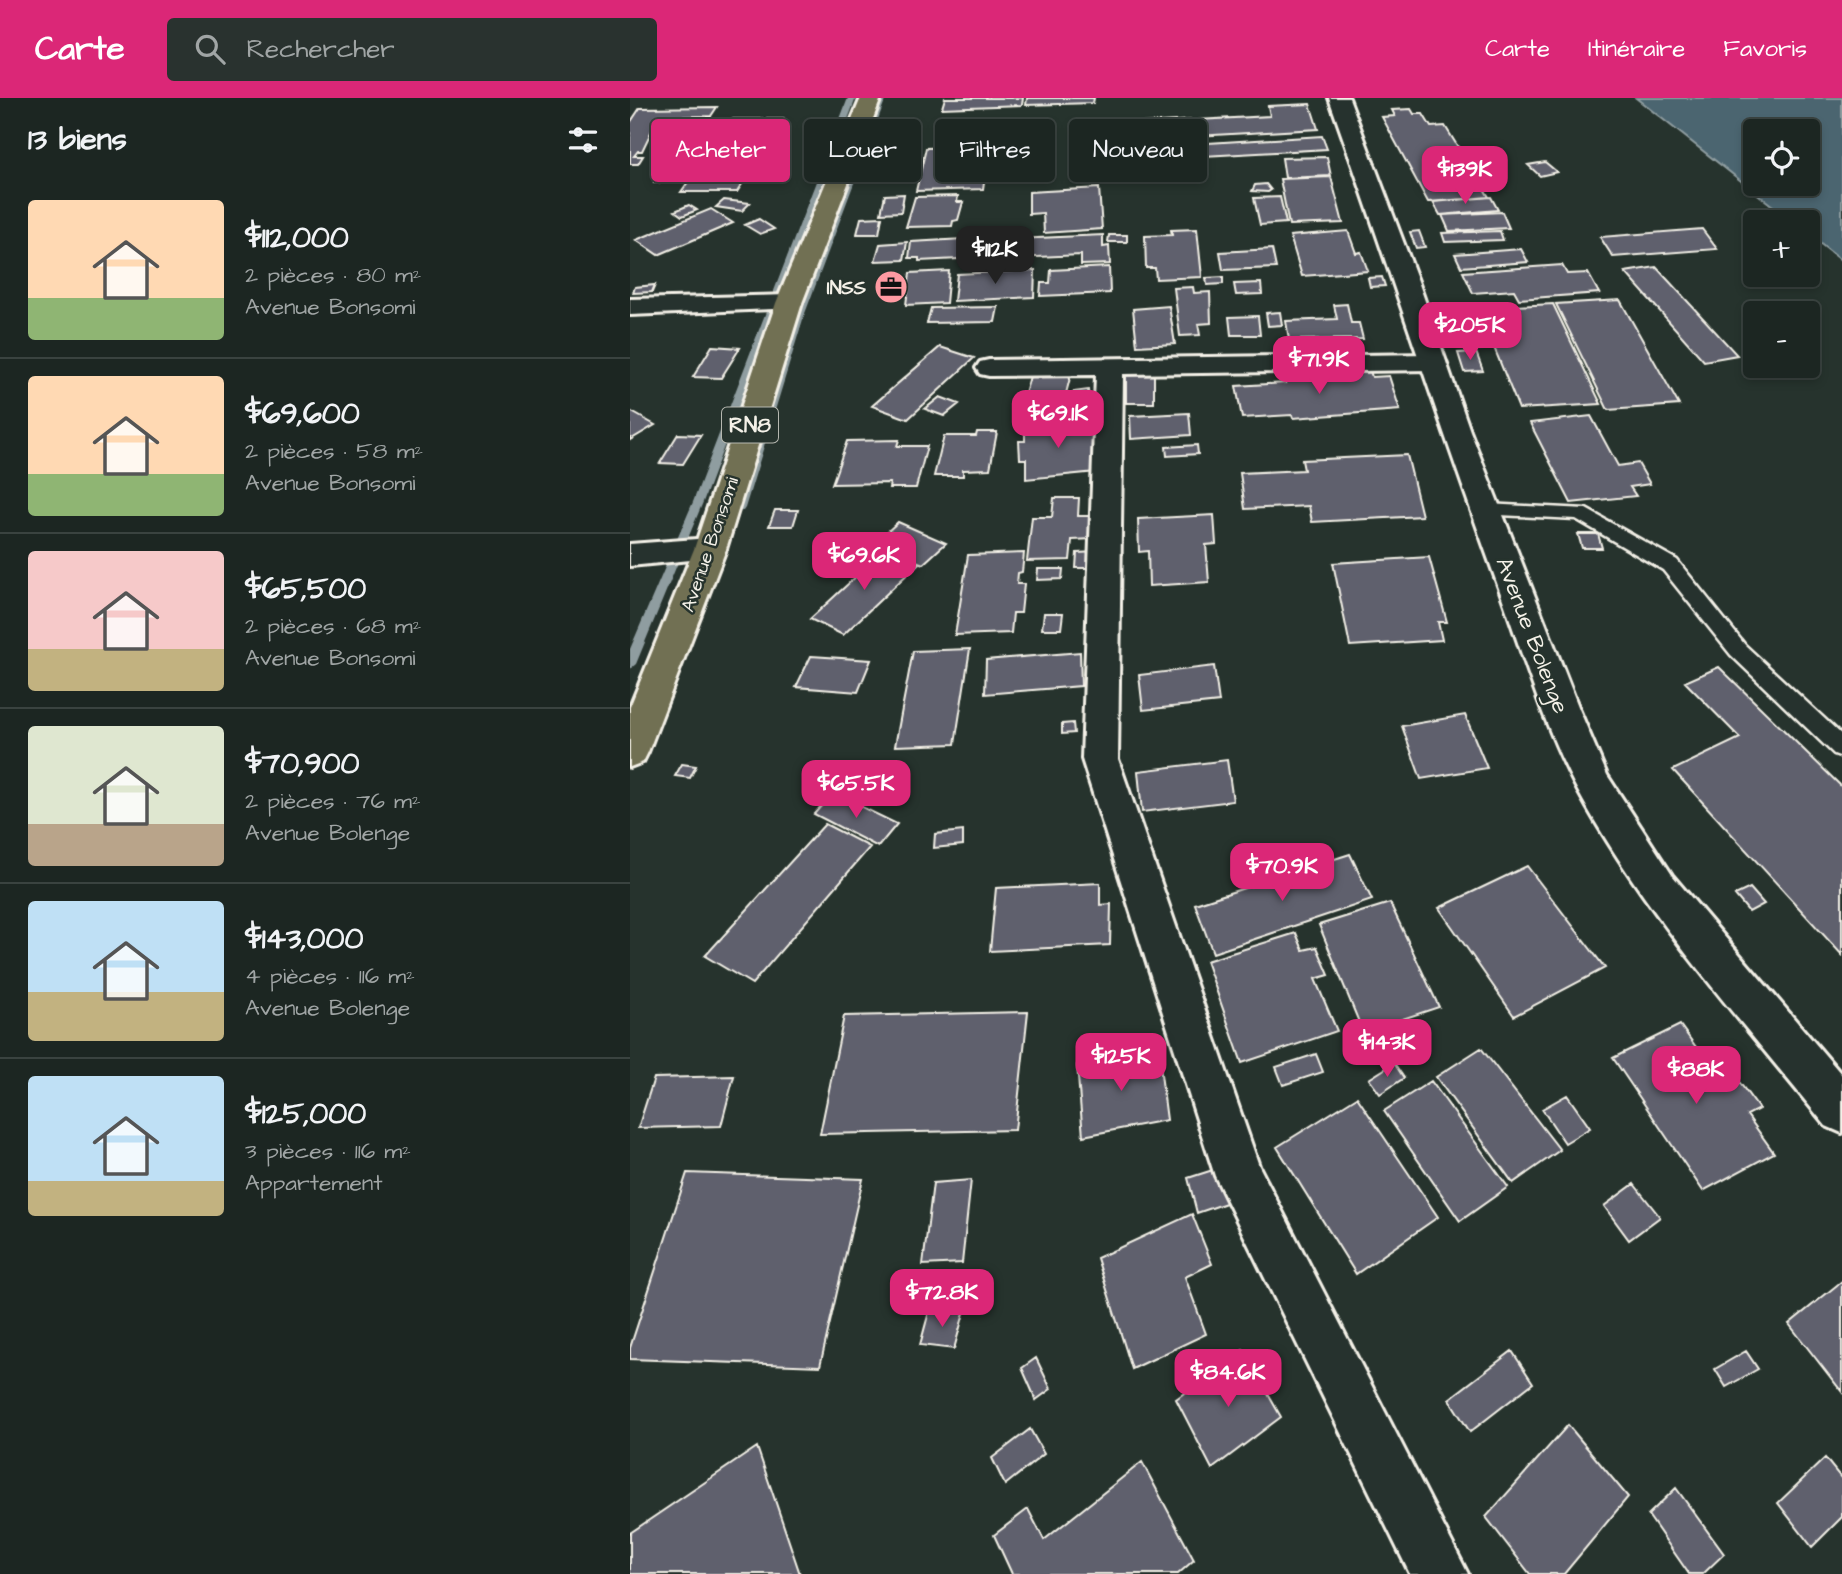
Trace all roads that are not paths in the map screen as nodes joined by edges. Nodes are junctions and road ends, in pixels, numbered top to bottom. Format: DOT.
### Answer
graph roads {
  1 [pos="872,98"];
  2 [pos="1339,98"];
  3 [pos="789,303"];
  4 [pos="630,307"];
  5 [pos="1433,362"];
  6 [pos="1110,366"];
  7 [pos="989,368"];
  8 [pos="1486,510"];
  9 [pos="710,549"];
  10 [pos="630,555"];
  11 [pos="1842,748"];
  12 [pos="630,752"];
  13 [pos="1842,1110"];
  14 [pos="1440,1574"];
  1 -- 3 [label="main road, Avenue Bonsomi / RN8"];
  2 -- 5 [label="street, Avenue Bolenge"];
  3 -- 4 [label="street"];
  3 -- 9 [label="main road, Avenue Bonsomi / RN8"];
  5 -- 6 [label="street"];
  5 -- 8 [label="street, Avenue Bolenge"];
  6 -- 7 [label="street"];
  6 -- 14 [label="street"];
  8 -- 11 [label="lane"];
  8 -- 13 [label="street, Avenue Bolenge"];
  9 -- 10 [label="street"];
  9 -- 12 [label="main road, Avenue Bonsomi / RN8"];
}
